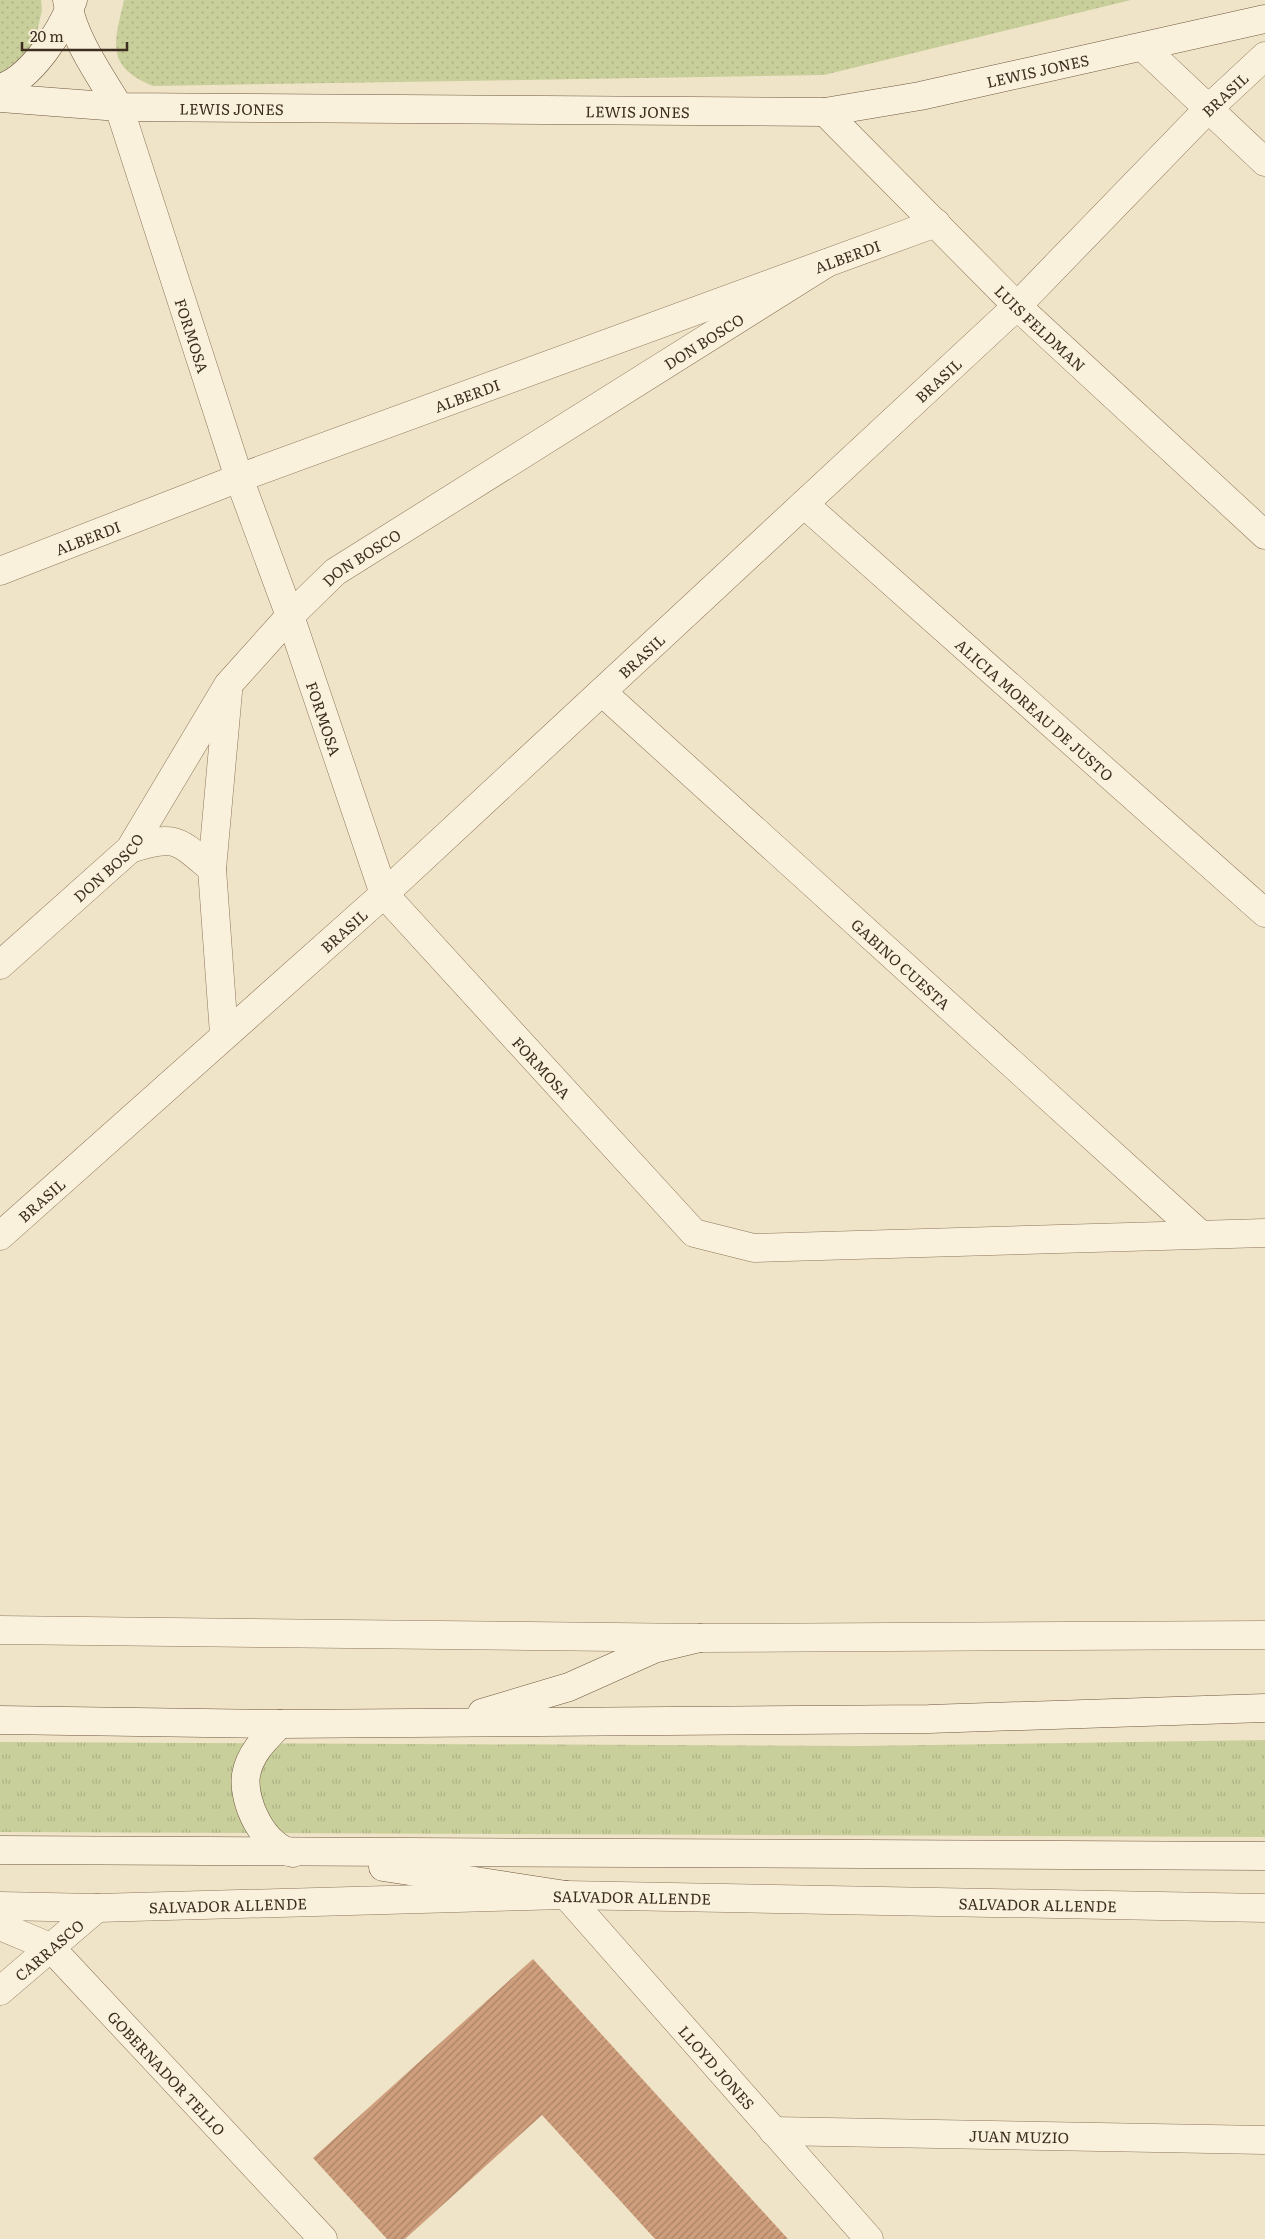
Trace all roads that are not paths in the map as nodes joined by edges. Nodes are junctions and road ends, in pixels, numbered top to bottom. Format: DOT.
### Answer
graph roads {
  1 [pos="69,4"];
  2 [pos="1265,19"];
  3 [pos="1143,47"];
  4 [pos="1265,56"];
  5 [pos="0,88"];
  6 [pos="0,98"];
  7 [pos="119,107"];
  8 [pos="1207,110"];
  9 [pos="825,112"];
  10 [pos="1265,162"];
  11 [pos="936,223"];
  12 [pos="827,263"];
  13 [pos="1017,306"];
  14 [pos="240,478"];
  15 [pos="804,504"];
  16 [pos="1265,534"];
  17 [pos="0,571"];
  18 [pos="290,616"];
  19 [pos="228,685"];
  20 [pos="602,692"];
  21 [pos="130,849"];
  22 [pos="212,869"];
  23 [pos="384,894"];
  24 [pos="1265,913"];
  25 [pos="0,965"];
  26 [pos="224,1034"];
  27 [pos="1265,1232"];
  28 [pos="1200,1234"];
  29 [pos="0,1236"];
  30 [pos="0,1630"];
  31 [pos="1265,1635"];
  32 [pos="700,1638"];
  33 [pos="1265,1708"];
  34 [pos="0,1720"];
  35 [pos="454,1722"];
  36 [pos="280,1724"];
  37 [pos="0,1850"];
  38 [pos="289,1852"];
  39 [pos="1265,1856"];
  40 [pos="566,1895"];
  41 [pos="0,1906"];
  42 [pos="97,1908"];
  43 [pos="1265,1908"];
  44 [pos="0,1926"];
  45 [pos="50,1947"];
  46 [pos="0,1991"];
  47 [pos="773,2131"];
  48 [pos="1265,2140"];
  49 [pos="323,2239"];
  50 [pos="869,2239"];
  1 -- 5 [label="street"];
  1 -- 7 [label="street, FORMOSA"];
  2 -- 3 [label="street, LEWIS JONES"];
  3 -- 8 [label="street"];
  3 -- 9 [label="street, LEWIS JONES"];
  4 -- 8 [label="street, BRASIL"];
  6 -- 7 [label="street, LEWIS JONES"];
  7 -- 9 [label="street, LEWIS JONES"];
  7 -- 14 [label="street, FORMOSA"];
  8 -- 10 [label="street"];
  8 -- 13 [label="street, BRASIL"];
  9 -- 11 [label="street, LUIS FELDMAN"];
  11 -- 12 [label="street, ALBERDI"];
  11 -- 13 [label="street, LUIS FELDMAN"];
  12 -- 14 [label="street, ALBERDI"];
  12 -- 18 [label="street, DON BOSCO"];
  13 -- 15 [label="street, BRASIL"];
  13 -- 16 [label="street, LUIS FELDMAN"];
  14 -- 17 [label="street, ALBERDI"];
  14 -- 18 [label="street, FORMOSA"];
  15 -- 20 [label="street, BRASIL"];
  15 -- 24 [label="street, ALICIA MOREAU DE JUSTO"];
  18 -- 19 [label="street, DON BOSCO"];
  18 -- 23 [label="street, FORMOSA"];
  19 -- 21 [label="street, DON BOSCO"];
  19 -- 22 [label="street"];
  20 -- 23 [label="street, BRASIL"];
  20 -- 28 [label="street, GABINO CUESTA"];
  21 -- 22 [label="street"];
  21 -- 25 [label="street, DON BOSCO"];
  22 -- 26 [label="street"];
  23 -- 26 [label="street, BRASIL"];
  23 -- 28 [label="street, FORMOSA"];
  26 -- 29 [label="street, BRASIL"];
  27 -- 28 [label="street"];
  30 -- 32 [label="street"];
  31 -- 32 [label="street"];
  32 -- 35 [label="street"];
  33 -- 35 [label="street"];
  34 -- 36 [label="street"];
  35 -- 36 [label="street"];
  36 -- 38 [label="street"];
  37 -- 38 [label="street"];
  38 -- 39 [label="street"];
  38 -- 40 [label="street"];
  40 -- 42 [label="street, SALVADOR ALLENDE"];
  40 -- 43 [label="street, SALVADOR ALLENDE"];
  40 -- 47 [label="street, LLOYD JONES"];
  41 -- 42 [label="street, SALVADOR ALLENDE"];
  42 -- 45 [label="street, CARRASCO"];
  44 -- 45 [label="street, GOBERNADOR TELLO"];
  45 -- 46 [label="street, CARRASCO"];
  45 -- 49 [label="street, GOBERNADOR TELLO"];
  47 -- 48 [label="street, JUAN MUZIO"];
  47 -- 50 [label="street, LLOYD JONES"];
}
